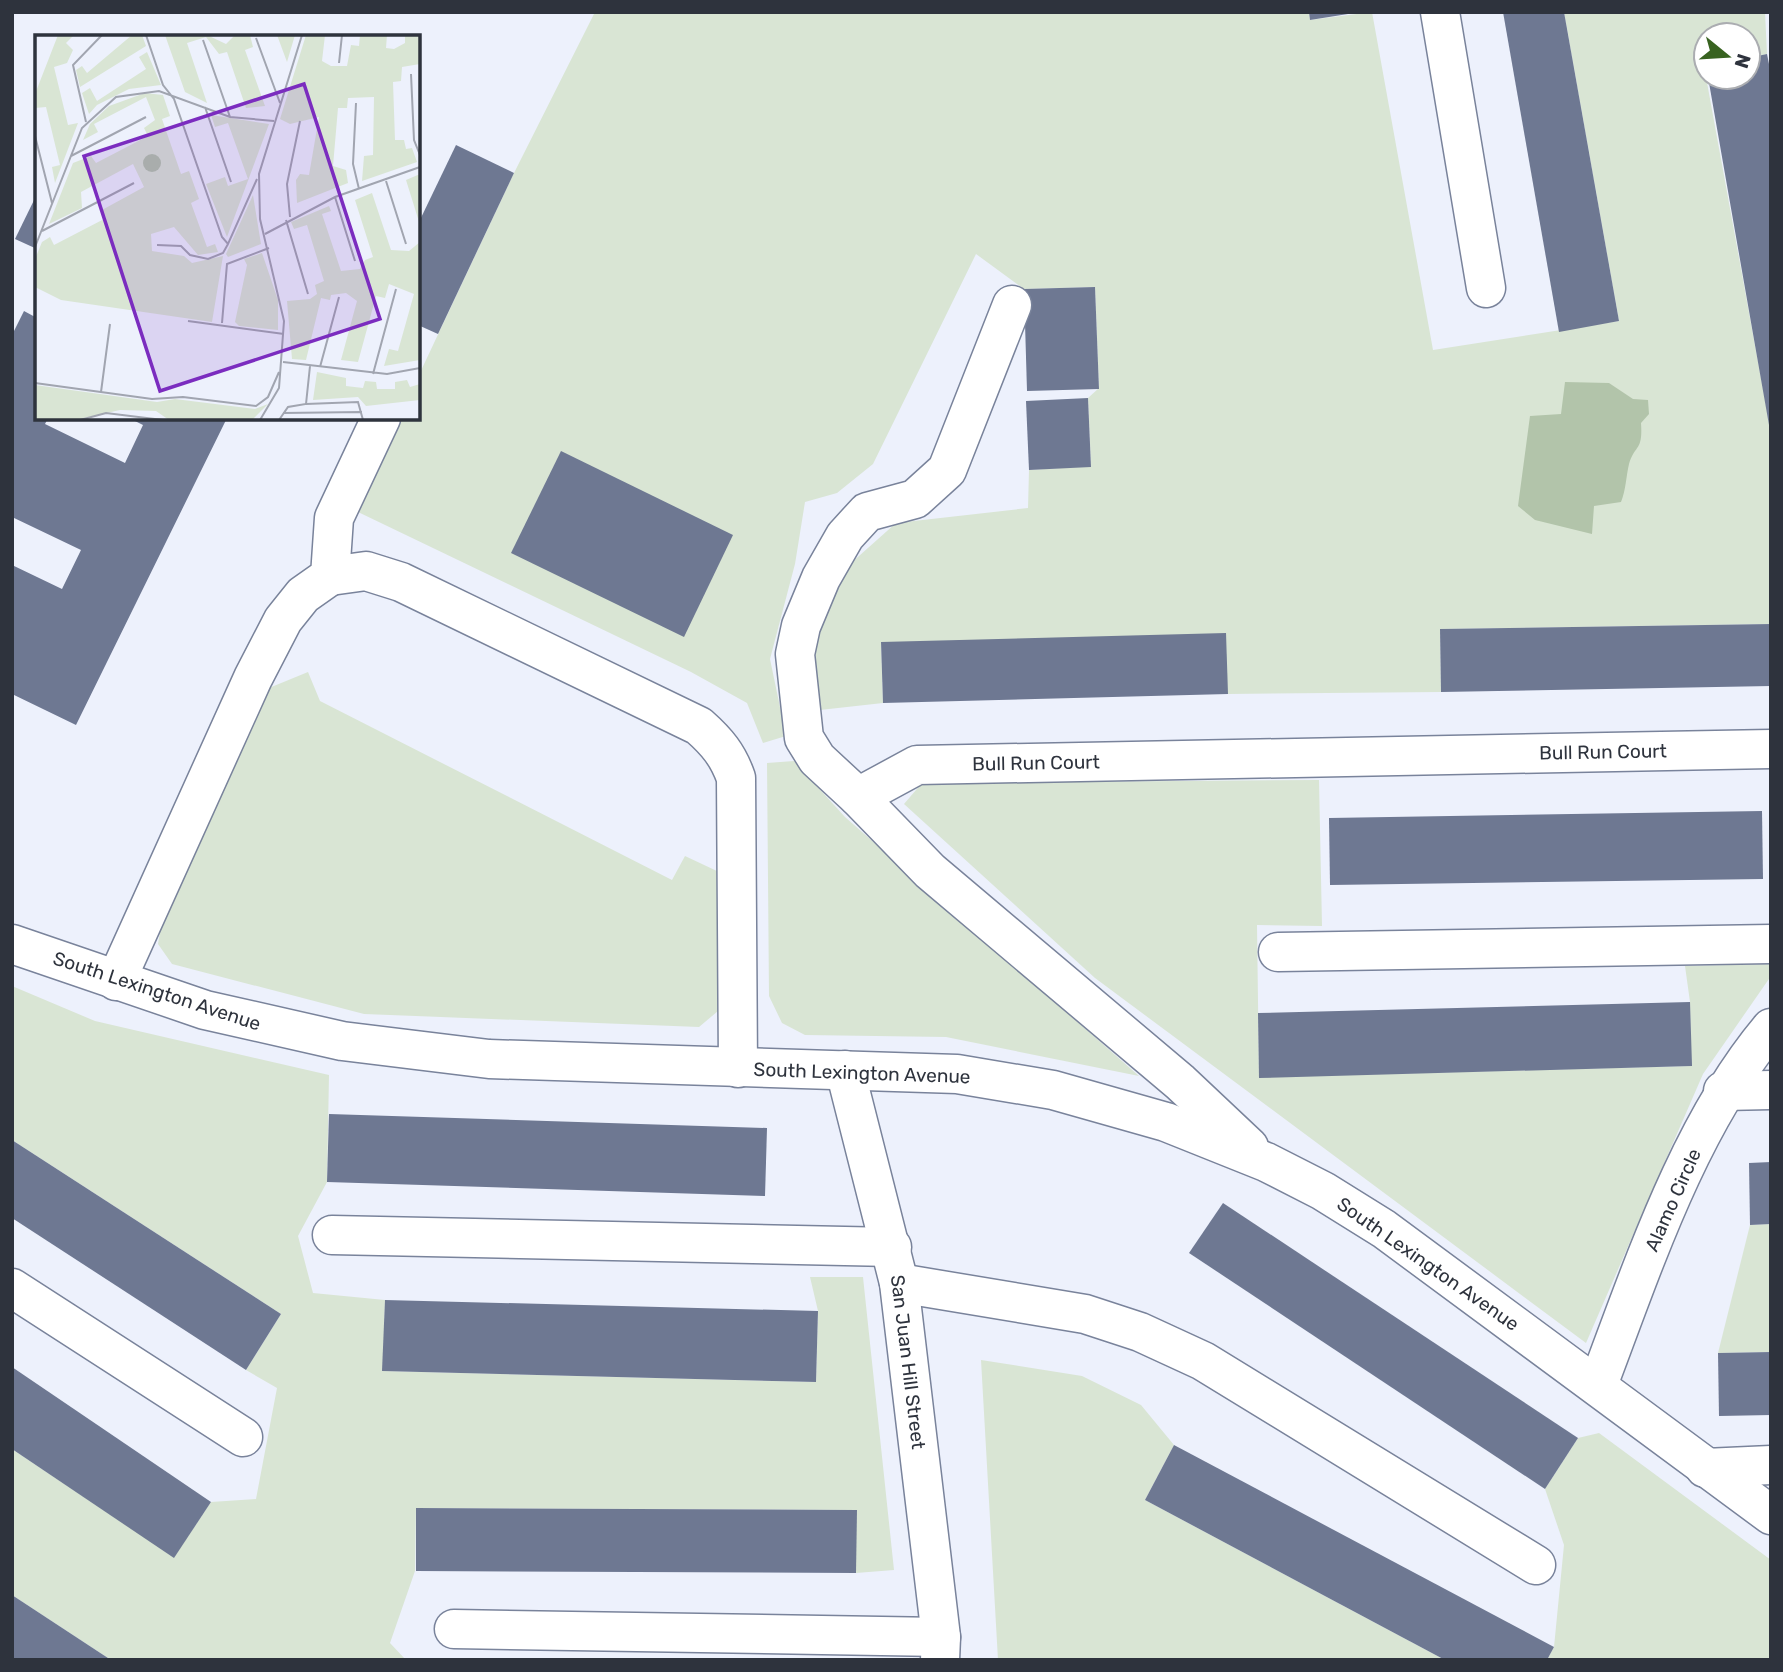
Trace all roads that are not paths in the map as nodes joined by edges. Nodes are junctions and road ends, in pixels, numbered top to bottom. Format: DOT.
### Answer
graph roads {
  1 [pos="1440,12"];
  2 [pos="1486,288"];
  3 [pos="1012,305"];
  4 [pos="380,420"];
  5 [pos="330,576"];
  6 [pos="1771,749"];
  7 [pos="858,797"];
  8 [pos="12,944"];
  9 [pos="1771,944"];
  10 [pos="1278,952"];
  11 [pos="116,981"];
  12 [pos="1771,1028"];
  13 [pos="738,1068"];
  14 [pos="845,1070"];
  15 [pos="1771,1090"];
  16 [pos="1723,1091"];
  17 [pos="1266,1163"];
  18 [pos="332,1235"];
  19 [pos="896,1265"];
  20 [pos="12,1288"];
  21 [pos="1598,1385"];
  22 [pos="243,1437"];
  23 [pos="1771,1465"];
  24 [pos="1705,1468"];
  25 [pos="1771,1515"];
  26 [pos="1536,1565"];
  27 [pos="454,1629"];
  28 [pos="941,1648"];
  1 -- 2 [label="street"];
  3 -- 7 [label="street"];
  4 -- 5 [label="street"];
  5 -- 11 [label="street"];
  5 -- 13 [label="street"];
  6 -- 7 [label="street, Bull Run Court"];
  7 -- 17 [label="street"];
  8 -- 11 [label="street, South Lexington Avenue"];
  9 -- 10 [label="street"];
  11 -- 13 [label="street, South Lexington Avenue"];
  12 -- 16 [label="street, Alamo Circle"];
  13 -- 14 [label="street, South Lexington Avenue"];
  14 -- 17 [label="street, South Lexington Avenue"];
  14 -- 19 [label="street, San Juan Hill Street"];
  15 -- 16 [label="street"];
  16 -- 21 [label="street, Alamo Circle"];
  17 -- 21 [label="street, South Lexington Avenue"];
  18 -- 19 [label="street"];
  19 -- 26 [label="street"];
  19 -- 28 [label="street, San Juan Hill Street"];
  20 -- 22 [label="street"];
  21 -- 24 [label="street, South Lexington Avenue"];
  23 -- 24 [label="street"];
  24 -- 25 [label="street, South Lexington Avenue"];
  27 -- 28 [label="street"];
}
